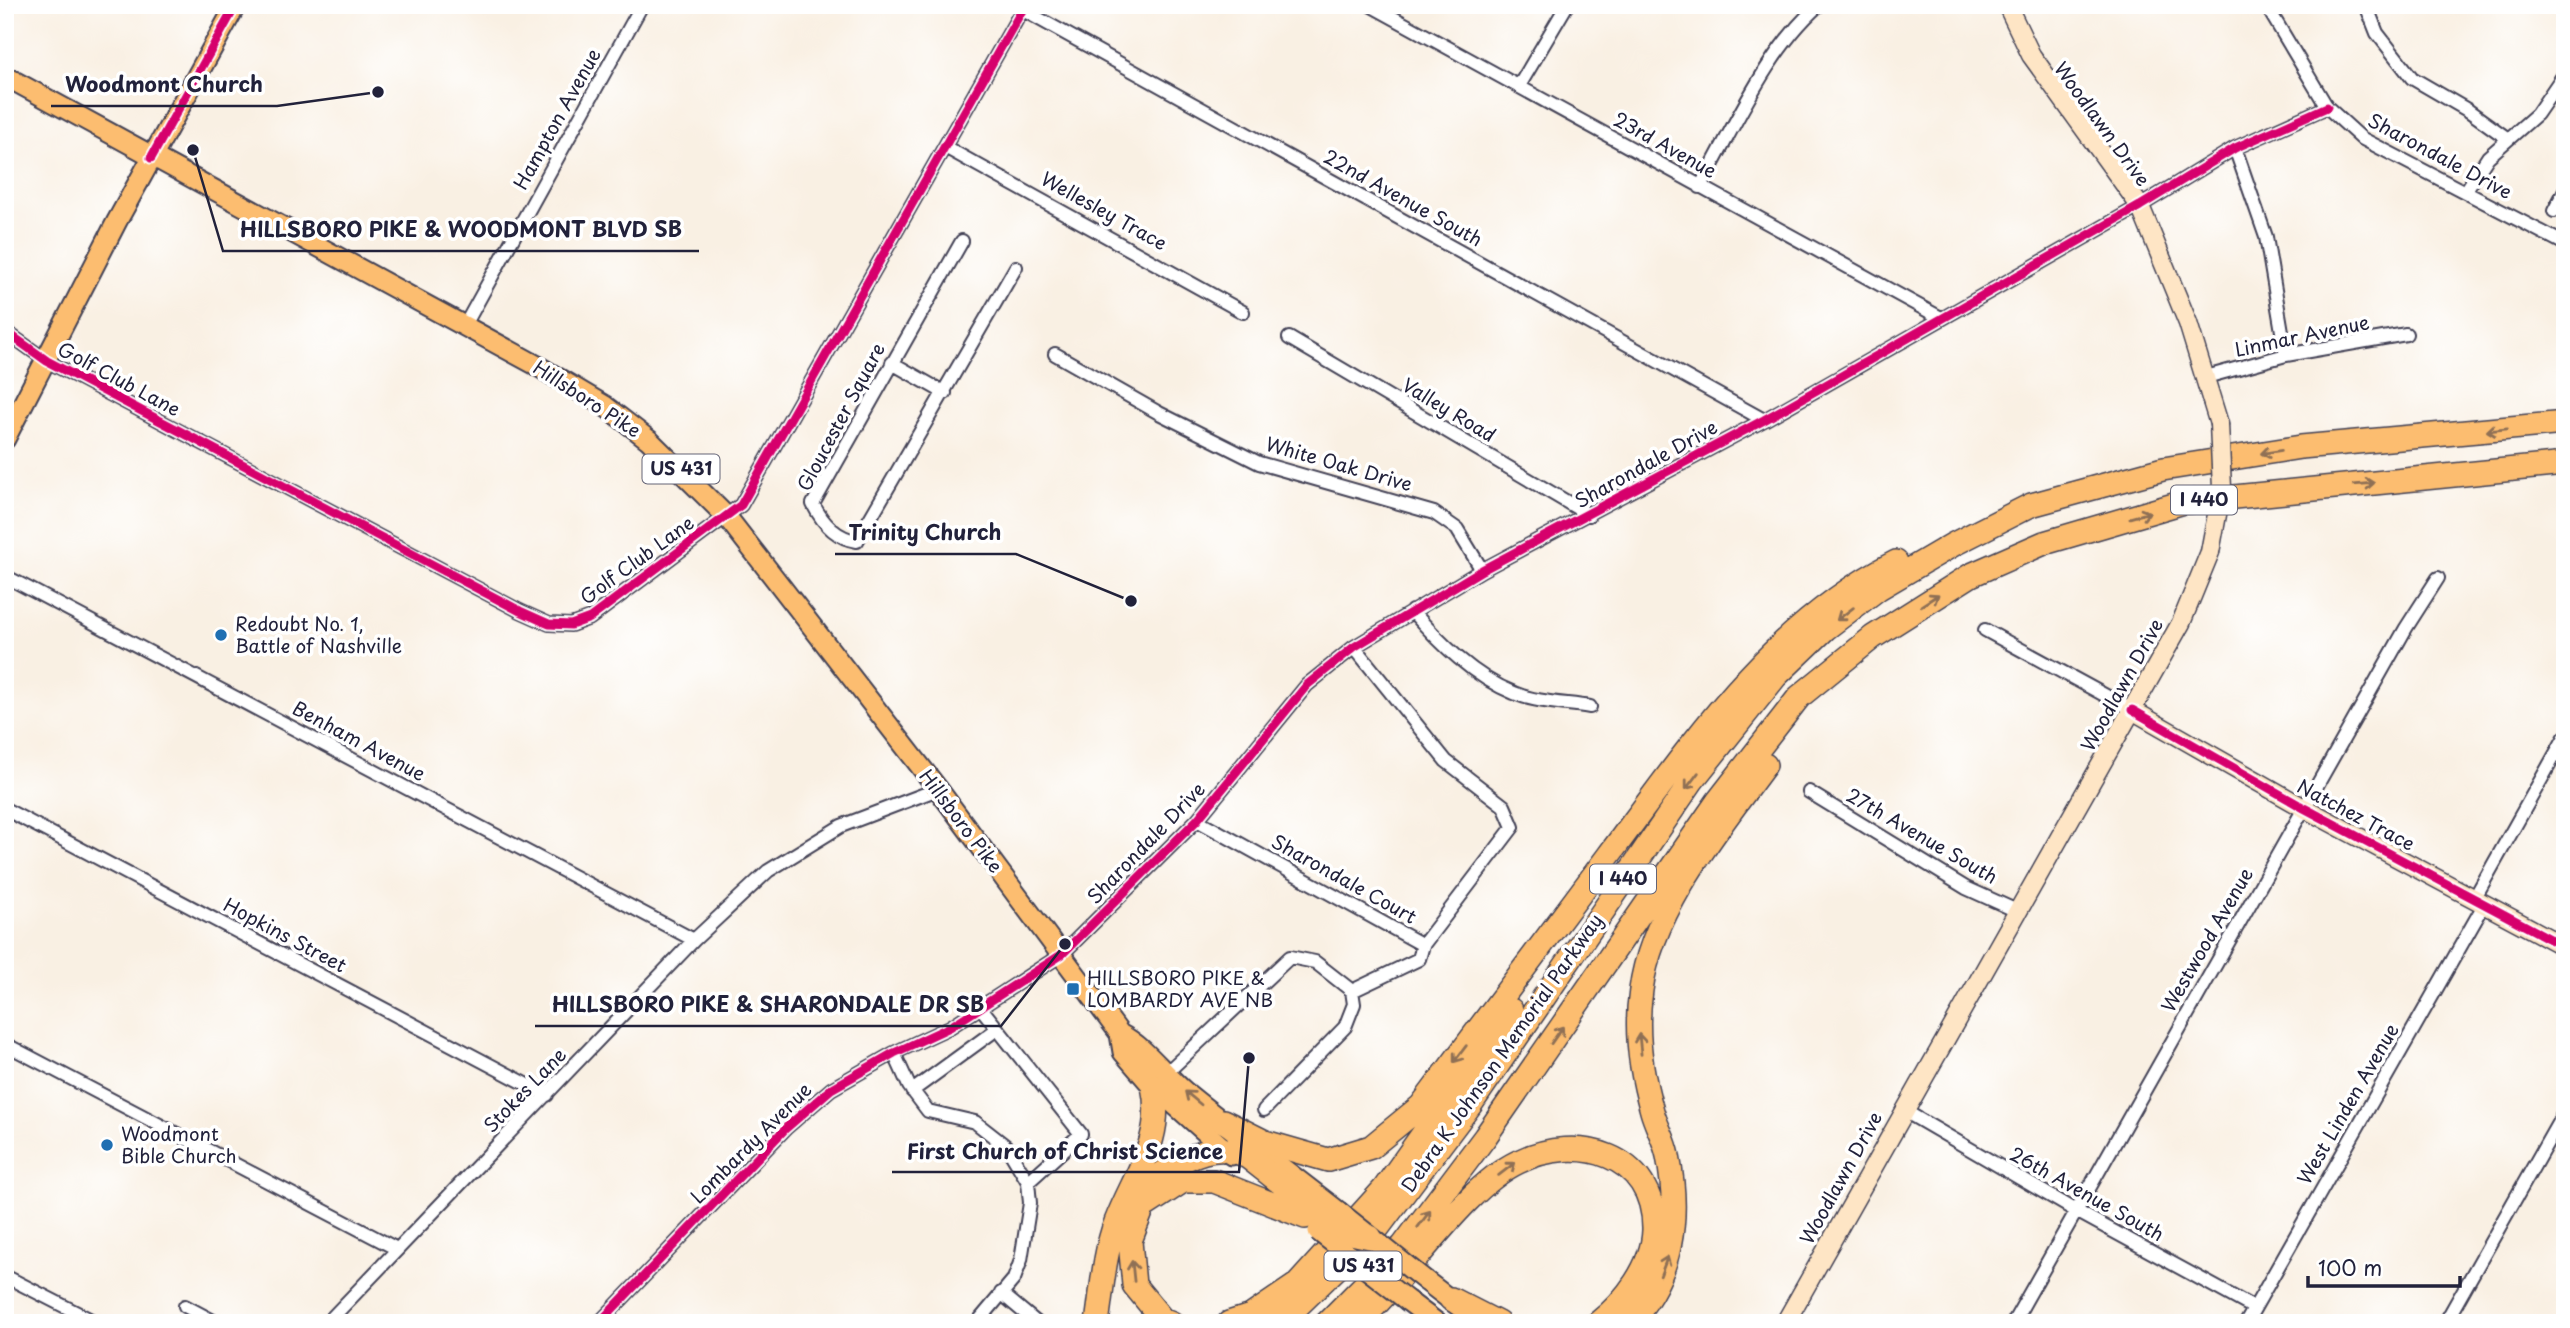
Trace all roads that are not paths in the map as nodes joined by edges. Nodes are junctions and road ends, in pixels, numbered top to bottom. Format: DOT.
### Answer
graph roads {
  1 [pos="236,5"];
  2 [pos="642,5"];
  3 [pos="1370,5"];
  4 [pos="1567,5"];
  5 [pos="1819,5"];
  6 [pos="2007,5"];
  7 [pos="2266,5"];
  8 [pos="2367,5"];
  9 [pos="1024,8"];
  10 [pos="2565,73"];
  11 [pos="5,76"];
  12 [pos="1519,86"];
  13 [pos="2327,107"];
  14 [pos="2508,139"];
  15 [pos="945,147"];
  16 [pos="2235,148"];
  17 [pos="151,158"];
  18 [pos="1700,187"];
  19 [pos="2565,190"];
  20 [pos="2466,191"];
  21 [pos="2140,206"];
  22 [pos="2554,211"];
  23 [pos="962,241"];
  24 [pos="2565,244"];
  25 [pos="1016,267"];
  26 [pos="1243,312"];
  27 [pos="1941,318"];
  28 [pos="465,325"];
  29 [pos="5,331"];
  30 [pos="2406,334"];
  31 [pos="1289,338"];
  32 [pos="1055,354"];
  33 [pos="2286,355"];
  34 [pos="47,361"];
  35 [pos="892,363"];
  36 [pos="2206,377"];
  37 [pos="945,393"];
  38 [pos="1764,420"];
  39 [pos="2565,423"];
  40 [pos="5,439"];
  41 [pos="2565,464"];
  42 [pos="2031,505"];
  43 [pos="1590,515"];
  44 [pos="727,517"];
  45 [pos="1482,570"];
  46 [pos="5,576"];
  47 [pos="2438,578"];
  48 [pos="1412,611"];
  49 [pos="1985,630"];
  50 [pos="1873,637"];
  51 [pos="1354,647"];
  52 [pos="1590,707"];
  53 [pos="2132,710"];
  54 [pos="2565,737"];
  55 [pos="1692,744"];
  56 [pos="938,789"];
  57 [pos="1808,792"];
  58 [pos="2305,808"];
  59 [pos="5,809"];
  60 [pos="1197,820"];
  61 [pos="2479,902"];
  62 [pos="2017,911"];
  63 [pos="694,940"];
  64 [pos="1423,945"];
  65 [pos="2565,947"];
  66 [pos="1061,955"];
  67 [pos="1352,991"];
  68 [pos="981,1008"];
  69 [pos="995,1026"];
  70 [pos="5,1044"];
  71 [pos="894,1053"];
  72 [pos="1159,1080"];
  73 [pos="912,1091"];
  74 [pos="547,1095"];
  75 [pos="1264,1110"];
  76 [pos="1903,1110"];
  77 [pos="2565,1111"];
  78 [pos="1223,1121"];
  79 [pos="1222,1148"];
  80 [pos="1028,1182"];
  81 [pos="1124,1207"];
  82 [pos="2078,1212"];
  83 [pos="1322,1220"];
  84 [pos="1370,1237"];
  85 [pos="397,1249"];
  86 [pos="5,1276"];
  87 [pos="1001,1293"];
  88 [pos="1451,1299"];
  89 [pos="185,1306"];
  90 [pos="2254,1308"];
  91 [pos="97,1323"];
  92 [pos="216,1323"];
  93 [pos="327,1323"];
  94 [pos="599,1323"];
  95 [pos="977,1323"];
  96 [pos="1037,1323"];
  97 [pos="1097,1323"];
  98 [pos="1172,1323"];
  99 [pos="1229,1323"];
  100 [pos="1280,1323"];
  101 [pos="1327,1323"];
  102 [pos="1357,1323"];
  103 [pos="1437,1323"];
  104 [pos="1477,1323"];
  105 [pos="1498,1323"];
  106 [pos="1598,1323"];
  107 [pos="1628,1323"];
  108 [pos="1785,1323"];
  109 [pos="2013,1323"];
  110 [pos="2246,1323"];
  111 [pos="2445,1323"];
  1 -- 17 [label="main road"];
  2 -- 28 [label="street, Hampton Avenue"];
  3 -- 12 [label="street, 23rd Avenue"];
  4 -- 12 [label="street"];
  5 -- 18 [label="street"];
  6 -- 21 [label="main road, Woodlawn Drive"];
  7 -- 13 [label="street"];
  8 -- 14 [label="street"];
  9 -- 15 [label="street, Golf Club Lane"];
  9 -- 38 [label="street, 22nd Avenue South"];
  10 -- 14 [label="street"];
  11 -- 17 [label="main road, Hillsboro Pike / US 431"];
  12 -- 18 [label="street, 23rd Avenue"];
  13 -- 16 [label="street, Sharondale Drive"];
  13 -- 20 [label="street, Sharondale Drive"];
  14 -- 20 [label="street"];
  15 -- 26 [label="street, Wellesley Trace"];
  15 -- 44 [label="street, Golf Club Lane"];
  16 -- 21 [label="street, Sharondale Drive"];
  16 -- 33 [label="street"];
  17 -- 28 [label="main road, Hillsboro Pike / US 431"];
  17 -- 34 [label="main road"];
  18 -- 27 [label="street, 23rd Avenue"];
  19 -- 22 [label="street"];
  20 -- 24 [label="street, Sharondale Drive"];
  21 -- 27 [label="street, Sharondale Drive"];
  21 -- 36 [label="main road, Woodlawn Drive"];
  23 -- 35 [label="street, Gloucester Square"];
  25 -- 37 [label="street, Gloucester Square"];
  27 -- 38 [label="street, Sharondale Drive"];
  28 -- 44 [label="main road, Hillsboro Pike / US 431"];
  29 -- 34 [label="street, Golf Club Lane"];
  30 -- 33 [label="street, Linmar Avenue"];
  31 -- 43 [label="street, Valley Road"];
  32 -- 45 [label="street, White Oak Drive"];
  33 -- 36 [label="street, Linmar Avenue"];
  34 -- 40 [label="main road"];
  34 -- 44 [label="street, Golf Club Lane"];
  35 -- 37 [label="street"];
  35 -- 37 [label="street, Gloucester Square"];
  36 -- 53 [label="main road, Woodlawn Drive, bridge"];
  38 -- 43 [label="street, Sharondale Drive"];
  39 -- 42 [label="highway, Debra K Johnson Memorial Parkway / I 440, one-way"];
  50 -- 41 [label="highway, Debra K Johnson Memorial Parkway / I 440, one-way"];
  42 -- 55 [label="highway"];
  42 -- 100 [label="highway, Debra K Johnson Memorial Parkway / I 440, one-way"];
  43 -- 45 [label="street, Sharondale Drive"];
  44 -- 56 [label="main road, Hillsboro Pike / US 431"];
  45 -- 48 [label="street, Sharondale Drive"];
  46 -- 63 [label="street, Benham Avenue"];
  47 -- 58 [label="street, Westwood Avenue"];
  48 -- 51 [label="street, Sharondale Drive"];
  48 -- 52 [label="street"];
  49 -- 53 [label="street, Natchez Trace"];
  101 -- 50 [label="highway, Debra K Johnson Memorial Parkway / I 440, one-way"];
  107 -- 50 [label="highway, one-way"];
  51 -- 60 [label="street, Sharondale Drive"];
  51 -- 64 [label="street, Sharondale Court"];
  53 -- 58 [label="main road, Natchez Trace"];
  53 -- 62 [label="main road, Woodlawn Drive"];
  54 -- 61 [label="street, West Linden Avenue"];
  55 -- 78 [label="highway, one-way"];
  55 -- 99 [label="highway"];
  56 -- 63 [label="street, Stokes Lane"];
  56 -- 66 [label="main road, Hillsboro Pike / US 431"];
  57 -- 62 [label="street, 27th Avenue South"];
  58 -- 61 [label="main road, Natchez Trace"];
  58 -- 82 [label="street, Westwood Avenue"];
  59 -- 74 [label="street, Hopkins Street"];
  60 -- 64 [label="street, Sharondale Court"];
  60 -- 66 [label="street, Sharondale Drive"];
  61 -- 65 [label="main road, Natchez Trace"];
  61 -- 90 [label="street, West Linden Avenue"];
  62 -- 76 [label="main road, Woodlawn Drive"];
  63 -- 74 [label="street, Stokes Lane"];
  64 -- 67 [label="street"];
  66 -- 68 [label="street, Lombardy Avenue"];
  66 -- 72 [label="main road, Hillsboro Pike / US 431"];
  67 -- 72 [label="street"];
  67 -- 75 [label="street"];
  68 -- 69 [label="street"];
  68 -- 71 [label="street, Lombardy Avenue"];
  69 -- 73 [label="street"];
  69 -- 80 [label="street"];
  70 -- 85 [label="street"];
  71 -- 73 [label="street"];
  71 -- 94 [label="street, Lombardy Avenue"];
  78 -- 72 [label="main road, Hillsboro Pike / US 431, one-way"];
  72 -- 79 [label="main road, Hillsboro Pike / US 431"];
  72 -- 81 [label="highway"];
  73 -- 80 [label="street"];
  74 -- 85 [label="street, Stokes Lane"];
  76 -- 82 [label="street, 26th Avenue South"];
  76 -- 108 [label="main road, Woodlawn Drive"];
  77 -- 111 [label="street"];
  78 -- 83 [label="main road, Hillsboro Pike / US 431"];
  79 -- 81 [label="highway"];
  79 -- 83 [label="highway"];
  80 -- 87 [label="street"];
  81 -- 97 [label="highway"];
  82 -- 90 [label="street, 26th Avenue South"];
  82 -- 109 [label="street, Westwood Avenue"];
  83 -- 84 [label="highway, bridge"];
  98 -- 83 [label="highway, one-way"];
  83 -- 103 [label="main road, Hillsboro Pike / US 431, bridge"];
  84 -- 88 [label="main road, US 431, bridge"];
  85 -- 93 [label="street, Stokes Lane"];
  86 -- 91 [label="street"];
  87 -- 95 [label="street"];
  87 -- 96 [label="street"];
  88 -- 104 [label="main road, US 431"];
  88 -- 105 [label="highway"];
  89 -- 92 [label="street"];
  90 -- 110 [label="street, West Linden Avenue"];
  102 -- 106 [label="highway, one-way"];
}
